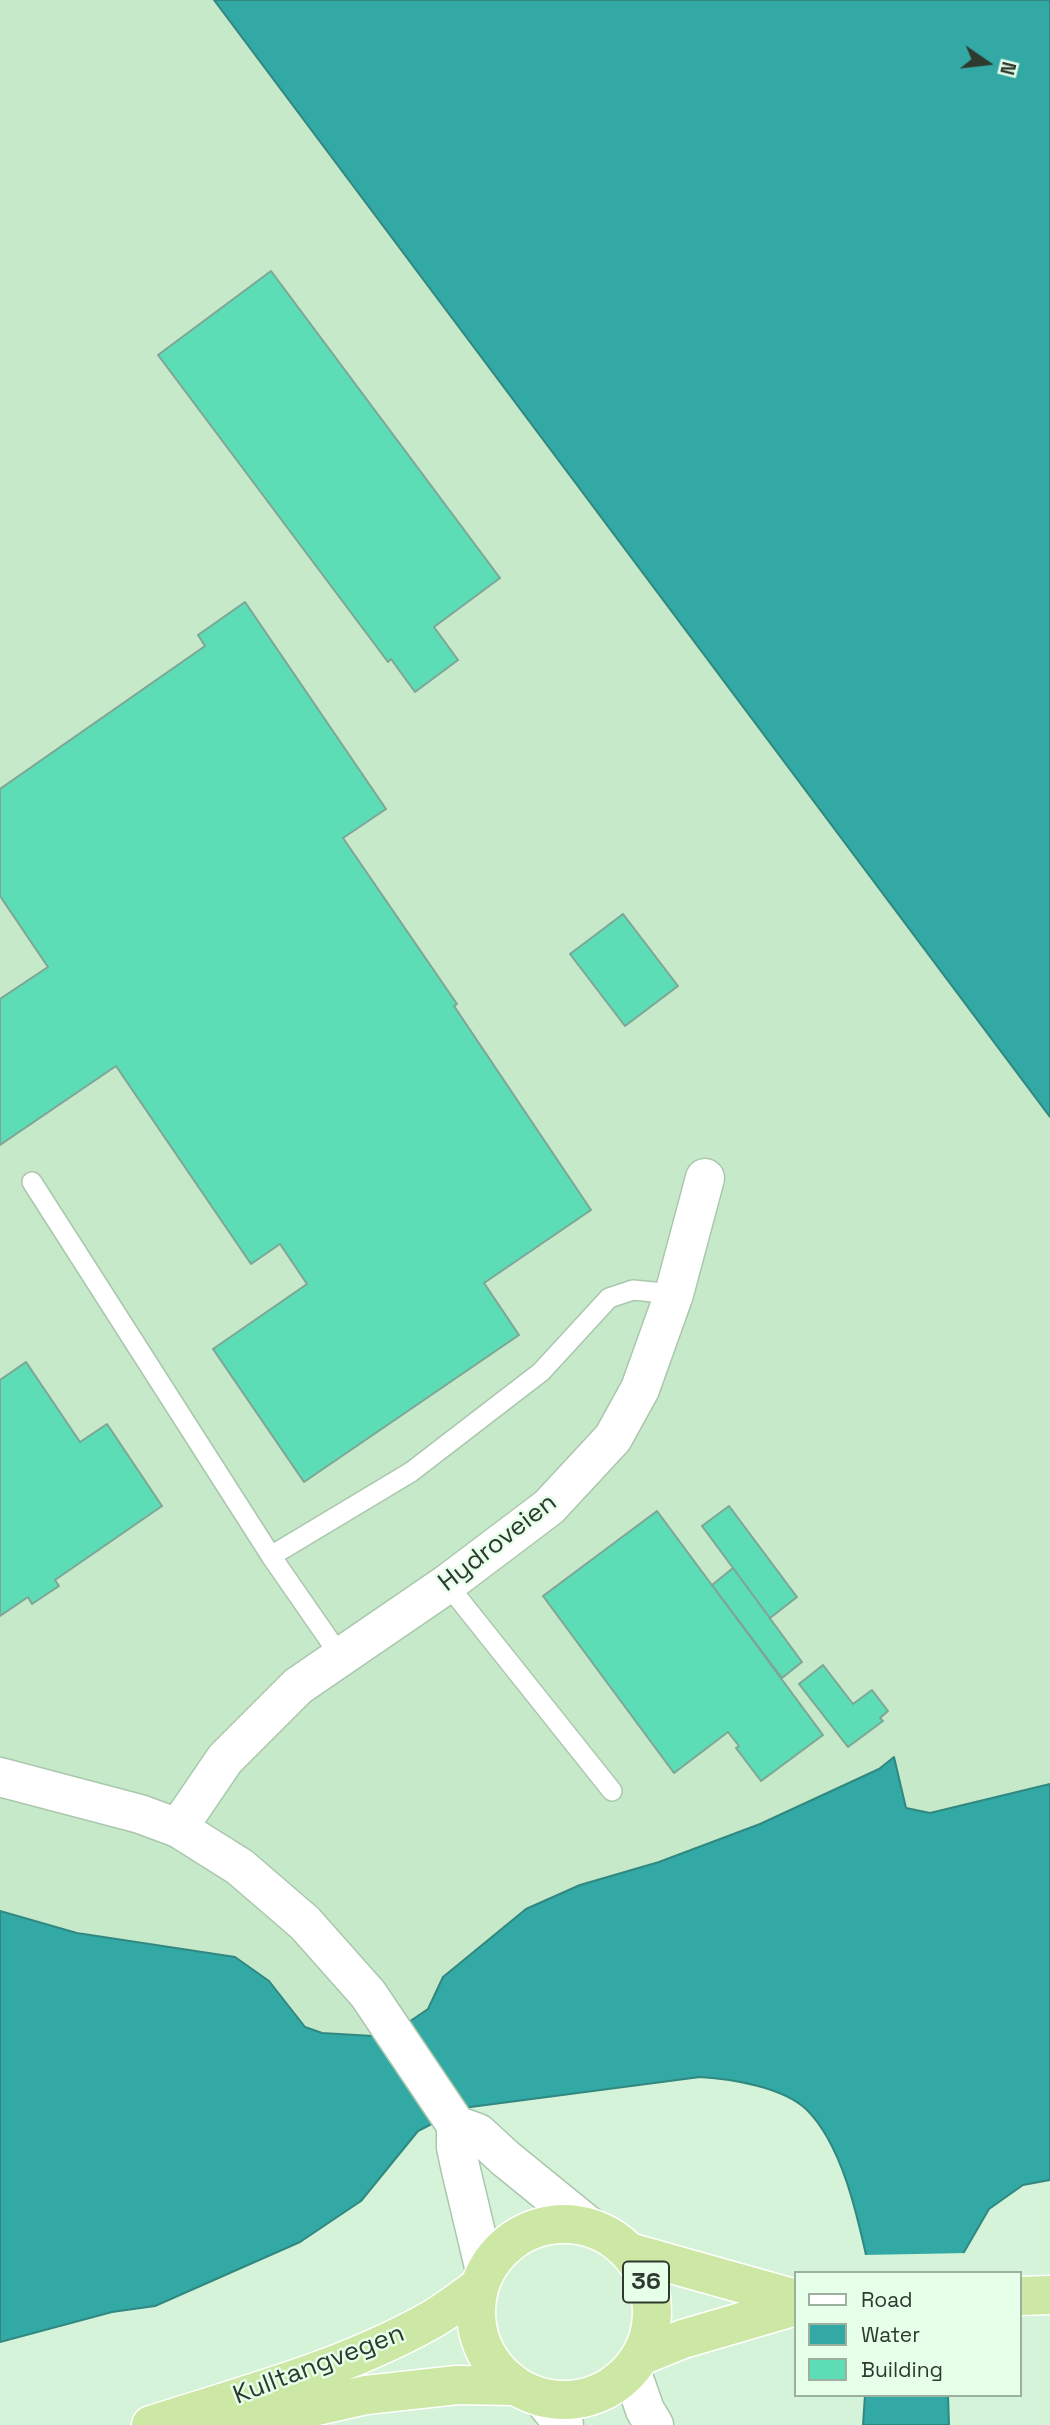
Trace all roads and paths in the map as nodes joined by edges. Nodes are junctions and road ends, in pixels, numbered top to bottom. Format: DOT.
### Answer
graph roads {
  1 [pos="705,1178"];
  2 [pos="32,1182"];
  3 [pos="674,1294"];
  4 [pos="271,1556"];
  5 [pos="447,1584"];
  6 [pos="341,1657"];
  7 [pos="0,1777"];
  8 [pos="612,1791"];
  9 [pos="178,1828"];
  10 [pos="456,2125"];
  11 [pos="591,2228"];
  12 [pos="629,2252"];
  13 [pos="482,2279"];
  14 [pos="1050,2295"];
  15 [pos="1022,2296"];
  16 [pos="794,2298"];
  17 [pos="794,2307"];
  18 [pos="636,2363"];
  19 [pos="540,2403"];
  20 [pos="152,2425"];
  21 [pos="232,2425"];
  22 [pos="654,2425"];
  1 -- 3 [label="street, Hydroveien"];
  2 -- 4 [label="lane"];
  3 -- 4 [label="lane"];
  3 -- 5 [label="street, Hydroveien"];
  4 -- 6 [label="lane"];
  5 -- 6 [label="street, Hydroveien"];
  5 -- 8 [label="lane"];
  6 -- 9 [label="street, Hydroveien"];
  7 -- 9 [label="street"];
  9 -- 10 [label="street"];
  10 -- 11 [label="street"];
  10 -- 13 [label="street"];
  11 -- 12 [label="highway, 36"];
  11 -- 13 [label="highway, 36"];
  12 -- 16 [label="highway, 36"];
  12 -- 18 [label="highway, 36"];
  13 -- 19 [label="highway"];
  13 -- 20 [label="highway, Kulltangvegen / 36"];
  14 -- 15 [label="highway"];
  17 -- 18 [label="highway, 36"];
  18 -- 19 [label="highway, 36"];
  18 -- 22 [label="street"];
  19 -- 21 [label="highway, Kulltangvegen / 36"];
}
